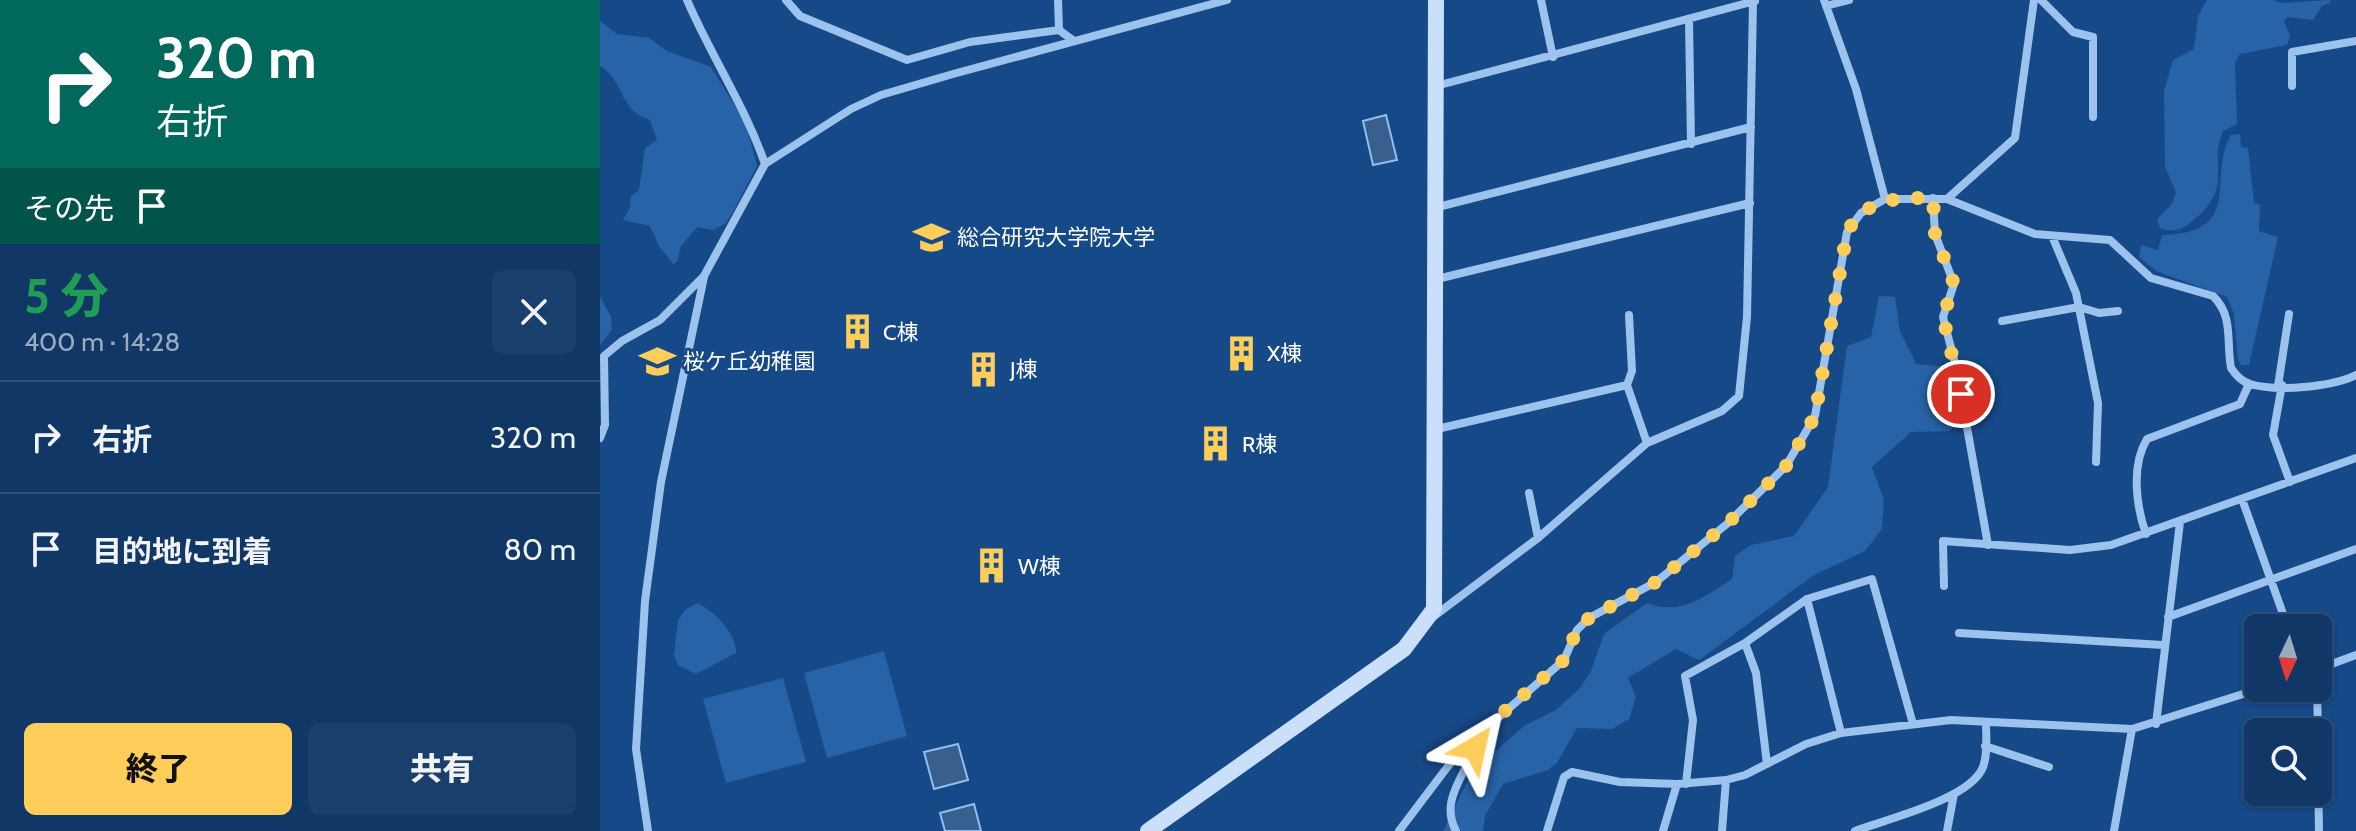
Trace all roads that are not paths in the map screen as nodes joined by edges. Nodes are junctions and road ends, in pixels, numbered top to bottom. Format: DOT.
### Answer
graph roads {
  1 [pos="687,0"];
  2 [pos="786,0"];
  3 [pos="1058,0"];
  4 [pos="1227,0"];
  5 [pos="1436,0"];
  6 [pos="1541,0"];
  7 [pos="1849,0"];
  8 [pos="2034,0"];
  9 [pos="2041,0"];
  10 [pos="1754,1"];
  11 [pos="1825,3"];
  12 [pos="1689,20"];
  13 [pos="1059,30"];
  14 [pos="1074,41"];
  15 [pos="2356,41"];
  16 [pos="1553,57"];
  17 [pos="1435,86"];
  18 [pos="2292,86"];
  19 [pos="2093,117"];
  20 [pos="1751,127"];
  21 [pos="1691,144"];
  22 [pos="765,164"];
  23 [pos="1933,198"];
  24 [pos="1885,199"];
  25 [pos="1947,199"];
  26 [pos="1750,203"];
  27 [pos="1438,207"];
  28 [pos="2052,236"];
  29 [pos="704,276"];
  30 [pos="1437,279"];
  31 [pos="2079,307"];
  32 [pos="2118,311"];
  33 [pos="2289,314"];
  34 [pos="1629,315"];
  35 [pos="2002,321"];
  36 [pos="2356,375"];
  37 [pos="2249,384"];
  38 [pos="1627,385"];
  39 [pos="2280,386"];
  40 [pos="1437,429"];
  41 [pos="600,438"];
  42 [pos="1647,443"];
  43 [pos="2356,458"];
  44 [pos="2096,462"];
  45 [pos="2290,482"];
  46 [pos="1529,493"];
  47 [pos="2242,499"];
  48 [pos="2180,522"];
  49 [pos="2146,534"];
  50 [pos="1538,538"];
  51 [pos="1988,545"];
  52 [pos="2356,549"];
  53 [pos="2271,578"];
  54 [pos="1944,586"];
  55 [pos="1807,599"];
  56 [pos="2283,614"];
  57 [pos="2168,617"];
  58 [pos="1427,621"];
  59 [pos="1959,633"];
  60 [pos="1745,643"];
  61 [pos="2163,645"];
  62 [pos="2356,655"];
  63 [pos="2332,664"];
  64 [pos="2244,694"];
  65 [pos="1986,722"];
  66 [pos="1913,724"];
  67 [pos="2156,724"];
  68 [pos="2132,729"];
  69 [pos="1841,733"];
  70 [pos="1477,735"];
  71 [pos="1985,746"];
  72 [pos="1767,764"];
  73 [pos="2049,767"];
  74 [pos="1726,780"];
  75 [pos="1682,784"];
  76 [pos="1954,794"];
  77 [pos="2319,806"];
  78 [pos="648,831"];
  79 [pos="1148,831"];
  80 [pos="1399,831"];
  81 [pos="1456,831"];
  82 [pos="1547,831"];
  83 [pos="1663,831"];
  84 [pos="1722,831"];
  85 [pos="1855,831"];
  86 [pos="1947,831"];
  87 [pos="2114,831"];
  88 [pos="2319,831"];
  1 -- 22 [label="street"];
  2 -- 13 [label="street"];
  3 -- 13 [label="street"];
  4 -- 14 [label="street"];
  5 -- 17 [label="street"];
  6 -- 16 [label="street"];
  7 -- 11 [label="street"];
  8 -- 25 [label="street"];
  9 -- 19 [label="street"];
  10 -- 12 [label="street"];
  10 -- 20 [label="street"];
  11 -- 24 [label="street"];
  12 -- 16 [label="street"];
  12 -- 21 [label="street"];
  13 -- 14 [label="street"];
  14 -- 22 [label="street"];
  15 -- 18 [label="street"];
  16 -- 17 [label="street"];
  17 -- 27 [label="street"];
  20 -- 21 [label="street"];
  20 -- 26 [label="street"];
  21 -- 27 [label="street"];
  22 -- 29 [label="street"];
  23 -- 24 [label="street"];
  23 -- 25 [label="street"];
  23 -- 51 [label="street"];
  24 -- 70 [label="street"];
  25 -- 28 [label="street"];
  26 -- 30 [label="street"];
  26 -- 42 [label="street"];
  27 -- 30 [label="street"];
  28 -- 31 [label="street"];
  28 -- 37 [label="street"];
  29 -- 41 [label="street"];
  29 -- 78 [label="street"];
  30 -- 40 [label="street"];
  31 -- 32 [label="street"];
  31 -- 35 [label="street"];
  31 -- 44 [label="street"];
  33 -- 39 [label="street"];
  34 -- 38 [label="street"];
  36 -- 39 [label="street"];
  37 -- 39 [label="street"];
  37 -- 49 [label="street"];
  38 -- 40 [label="street"];
  38 -- 42 [label="street"];
  39 -- 45 [label="street"];
  40 -- 58 [label="street"];
  42 -- 50 [label="street"];
  43 -- 45 [label="street"];
  45 -- 47 [label="street"];
  46 -- 50 [label="street"];
  47 -- 48 [label="street"];
  47 -- 53 [label="street"];
  48 -- 49 [label="street"];
  48 -- 57 [label="street"];
  49 -- 51 [label="street"];
  50 -- 58 [label="street"];
  51 -- 54 [label="street"];
  52 -- 53 [label="street"];
  53 -- 56 [label="street"];
  53 -- 57 [label="street"];
  55 -- 60 [label="street"];
  55 -- 66 [label="street"];
  55 -- 69 [label="street"];
  57 -- 61 [label="street"];
  58 -- 79 [label="street"];
  59 -- 61 [label="street"];
  60 -- 72 [label="street"];
  60 -- 75 [label="street"];
  61 -- 67 [label="street"];
  62 -- 63 [label="street"];
  64 -- 67 [label="street"];
  65 -- 66 [label="street"];
  65 -- 68 [label="street"];
  65 -- 71 [label="street"];
  66 -- 69 [label="street"];
  67 -- 68 [label="street"];
  68 -- 87 [label="street"];
  69 -- 72 [label="street"];
  70 -- 80 [label="street"];
  70 -- 81 [label="street"];
  71 -- 73 [label="street"];
  71 -- 76 [label="street"];
  72 -- 74 [label="street"];
  74 -- 75 [label="street"];
  74 -- 84 [label="street"];
  75 -- 82 [label="street"];
  75 -- 83 [label="street"];
  76 -- 85 [label="street"];
  76 -- 86 [label="street"];
  77 -- 88 [label="street"];
}
